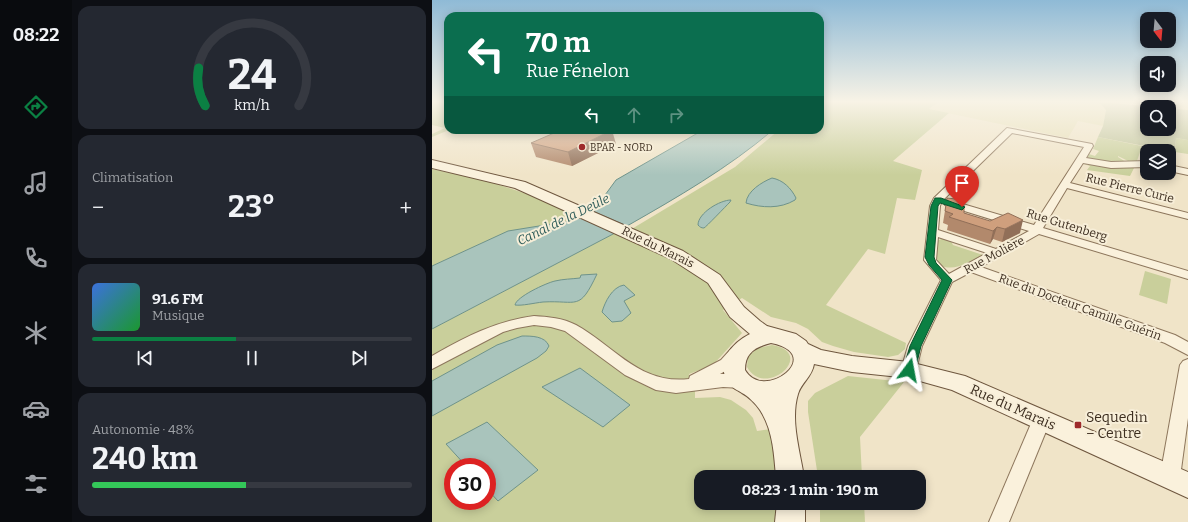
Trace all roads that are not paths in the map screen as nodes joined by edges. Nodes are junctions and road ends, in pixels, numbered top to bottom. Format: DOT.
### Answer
graph roads {
  1 [pos="432,160"];
  2 [pos="1081,160"];
  3 [pos="432,164"];
  4 [pos="1140,164"];
  5 [pos="1176,169"];
  6 [pos="1188,172"];
  7 [pos="520,184"];
  8 [pos="1065,185"];
  9 [pos="938,200"];
  10 [pos="1188,216"];
  11 [pos="1037,230"];
  12 [pos="932,232"];
  13 [pos="997,253"];
  14 [pos="970,268"];
  15 [pos="1188,275"];
  16 [pos="947,280"];
  17 [pos="739,316"];
  18 [pos="776,336"];
  19 [pos="741,349"];
  20 [pos="800,349"];
  21 [pos="1188,350"];
  22 [pos="432,363"];
  23 [pos="852,364"];
  24 [pos="1188,365"];
  25 [pos="909,370"];
  26 [pos="795,379"];
  27 [pos="685,384"];
  28 [pos="746,384"];
  29 [pos="1042,419"];
  30 [pos="784,435"];
  31 [pos="789,470"];
  32 [pos="1179,481"];
  33 [pos="791,510"];
  34 [pos="790,522"];
  35 [pos="999,522"];
  1 -- 7 [label="street, Rue du Marais"];
  2 -- 4 [label="street"];
  2 -- 8 [label="street, Rue Molière"];
  2 -- 9 [label="street, Rue Molière"];
  3 -- 7 [label="street, Rue du Marais"];
  5 -- 6 [label="street"];
  7 -- 17 [label="street, Rue du Marais"];
  8 -- 10 [label="street, Rue Pierre Curie"];
  8 -- 11 [label="street, Rue Molière"];
  9 -- 11 [label="street, Rue Gutenberg"];
  9 -- 12 [label="street"];
  11 -- 13 [label="street, Rue Molière"];
  11 -- 15 [label="street, Rue Gutenberg"];
  12 -- 13 [label="street"];
  12 -- 16 [label="street"];
  13 -- 14 [label="street, Rue Molière"];
  14 -- 16 [label="street, Rue Molière"];
  14 -- 21 [label="street, Rue du Docteur Camille Guérin"];
  16 -- 25 [label="street"];
  17 -- 18 [label="street, Rue du Marais"];
  17 -- 19 [label="street, Rue du Marais"];
  18 -- 19 [label="street"];
  18 -- 20 [label="street"];
  19 -- 27 [label="street"];
  19 -- 28 [label="street"];
  20 -- 23 [label="street, Rue du Marais"];
  20 -- 26 [label="street"];
  22 -- 27 [label="street"];
  23 -- 25 [label="street, Rue du Marais"];
  23 -- 26 [label="street, Rue du Marais"];
  24 -- 32 [label="street"];
  25 -- 29 [label="street, Rue du Marais"];
  26 -- 28 [label="street"];
  26 -- 30 [label="street"];
  27 -- 28 [label="street"];
  28 -- 30 [label="street"];
  29 -- 32 [label="street, Rue du Marais"];
  29 -- 35 [label="street"];
  30 -- 31 [label="street"];
  33 -- 34 [label="street"];
}
